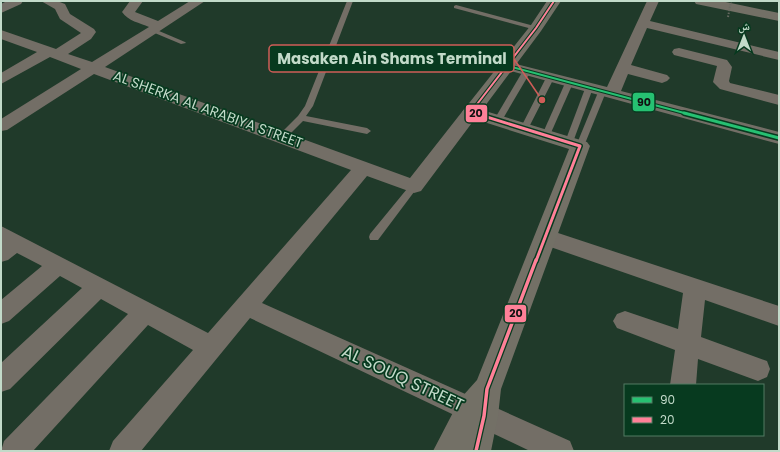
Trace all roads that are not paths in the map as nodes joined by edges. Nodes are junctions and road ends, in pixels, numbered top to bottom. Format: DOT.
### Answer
graph roads {
  1 [pos="17,1"];
  2 [pos="47,1"];
  3 [pos="137,1"];
  4 [pos="199,1"];
  5 [pos="350,1"];
  6 [pos="554,1"];
  7 [pos="654,1"];
  8 [pos="700,1"];
  9 [pos="753,1"];
  10 [pos="456,7"];
  11 [pos="1,8"];
  12 [pos="779,9"];
  13 [pos="642,23"];
  14 [pos="156,28"];
  15 [pos="536,28"];
  16 [pos="1,34"];
  17 [pos="687,34"];
  18 [pos="19,40"];
  19 [pos="184,43"];
  20 [pos="445,48"];
  21 [pos="1,50"];
  22 [pos="679,52"];
  23 [pos="54,53"];
  24 [pos="779,56"];
  25 [pos="508,66"];
  26 [pos="94,67"];
  27 [pos="673,67"];
  28 [pos="624,68"];
  29 [pos="527,71"];
  30 [pos="550,78"];
  31 [pos="662,78"];
  32 [pos="1,79"];
  33 [pos="570,83"];
  34 [pos="601,91"];
  35 [pos="779,100"];
  36 [pos="472,112"];
  37 [pos="301,118"];
  38 [pos="498,120"];
  39 [pos="1,126"];
  40 [pos="524,129"];
  41 [pos="367,131"];
  42 [pos="546,135"];
  43 [pos="282,137"];
  44 [pos="779,138"];
  45 [pos="574,144"];
  46 [pos="364,167"];
  47 [pos="414,186"];
  48 [pos="374,237"];
  49 [pos="546,237"];
  50 [pos="6,243"];
  51 [pos="58,265"];
  52 [pos="99,287"];
  53 [pos="695,288"];
  54 [pos="246,306"];
  55 [pos="146,312"];
  56 [pos="1,314"];
  57 [pos="779,316"];
  58 [pos="625,321"];
  59 [pos="688,343"];
  60 [pos="211,347"];
  61 [pos="758,369"];
  62 [pos="1,380"];
  63 [pos="682,384"];
  64 [pos="480,405"];
  65 [pos="14,451"];
  66 [pos="123,451"];
  67 [pos="448,451"];
  68 [pos="476,451"];
  69 [pos="560,451"];
  1 -- 11 [label="street"];
  2 -- 23 [label="street"];
  3 -- 14 [label="street"];
  4 -- 14 [label="street"];
  5 -- 37 [label="lane"];
  6 -- 15 [label="street"];
  7 -- 13 [label="street"];
  8 -- 12 [label="street"];
  9 -- 12 [label="street"];
  10 -- 15 [label="lane"];
  13 -- 17 [label="street"];
  13 -- 28 [label="street"];
  14 -- 19 [label="lane"];
  14 -- 26 [label="street"];
  15 -- 25 [label="street"];
  16 -- 18 [label="street, AL SHERKA AL ARABIYA STREET"];
  17 -- 22 [label="street"];
  17 -- 24 [label="street"];
  18 -- 21 [label="street"];
  18 -- 23 [label="street, AL SHERKA AL ARABIYA STREET"];
  20 -- 25 [label="lane"];
  22 -- 27 [label="street"];
  22 -- 35 [label="street"];
  23 -- 26 [label="street, AL SHERKA AL ARABIYA STREET"];
  23 -- 32 [label="street"];
  25 -- 29 [label="street"];
  25 -- 36 [label="street"];
  26 -- 39 [label="street"];
  26 -- 43 [label="street, AL SHERKA AL ARABIYA STREET"];
  28 -- 31 [label="street"];
  28 -- 34 [label="street"];
  29 -- 30 [label="street"];
  29 -- 38 [label="lane"];
  30 -- 33 [label="street"];
  30 -- 40 [label="lane"];
  33 -- 34 [label="street"];
  33 -- 42 [label="lane"];
  34 -- 44 [label="street"];
  34 -- 45 [label="lane"];
  34 -- 45 [label="lane"];
  36 -- 38 [label="street"];
  36 -- 47 [label="street"];
  37 -- 41 [label="lane"];
  37 -- 43 [label="lane"];
  38 -- 40 [label="street"];
  40 -- 42 [label="street"];
  42 -- 45 [label="street"];
  43 -- 46 [label="street, AL SHERKA AL ARABIYA STREET"];
  45 -- 49 [label="street"];
  46 -- 47 [label="street, AL SHERKA AL ARABIYA STREET"];
  46 -- 54 [label="street"];
  47 -- 48 [label="lane"];
  49 -- 53 [label="street"];
  49 -- 64 [label="street"];
  50 -- 51 [label="street"];
  51 -- 52 [label="street"];
  51 -- 56 [label="street"];
  52 -- 55 [label="street"];
  52 -- 62 [label="street"];
  53 -- 57 [label="street"];
  53 -- 59 [label="street"];
  54 -- 60 [label="street"];
  54 -- 64 [label="street, AL SOUQ STREET"];
  55 -- 60 [label="street"];
  55 -- 65 [label="street"];
  58 -- 59 [label="street"];
  59 -- 61 [label="street"];
  59 -- 63 [label="street"];
  60 -- 66 [label="street"];
  64 -- 67 [label="street"];
  64 -- 68 [label="street"];
  64 -- 69 [label="street, AL SOUQ STREET"];
}
